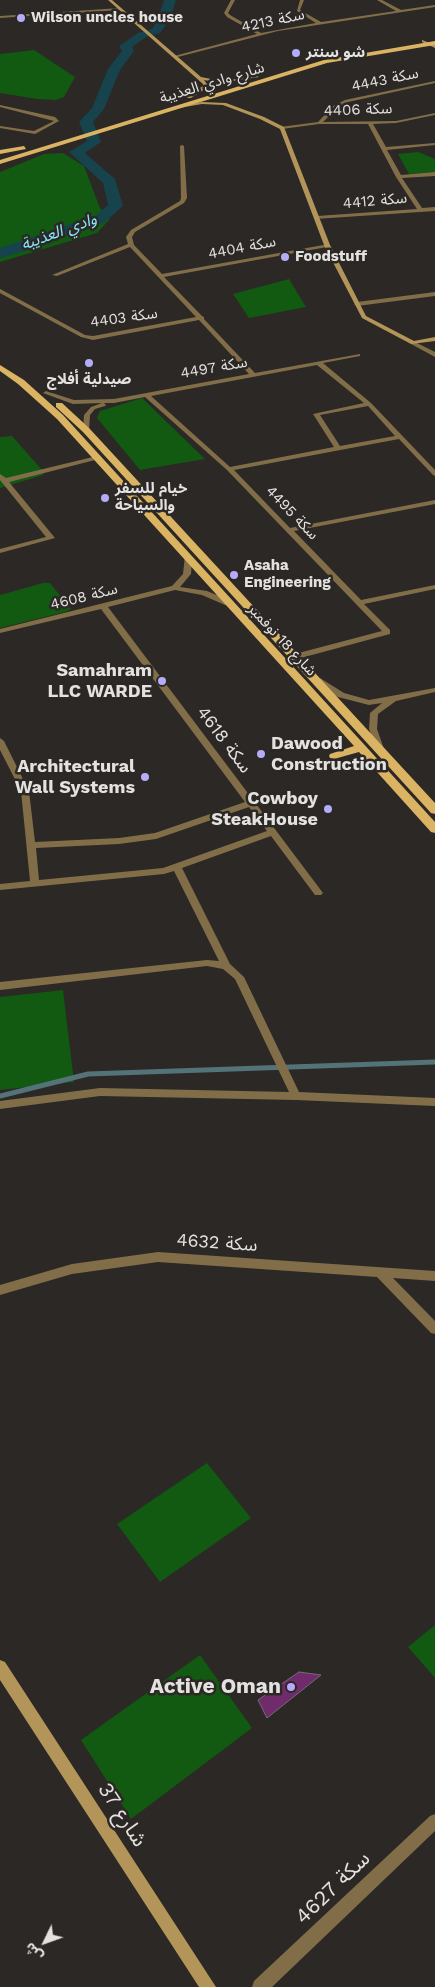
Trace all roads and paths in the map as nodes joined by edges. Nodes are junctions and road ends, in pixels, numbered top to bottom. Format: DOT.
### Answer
graph roads {
  1 [pos="110,0"];
  2 [pos="233,0"];
  3 [pos="302,0"];
  4 [pos="379,0"];
  5 [pos="435,6"];
  6 [pos="120,9"];
  7 [pos="400,11"];
  8 [pos="0,16"];
  9 [pos="319,23"];
  10 [pos="260,34"];
  11 [pos="432,42"];
  12 [pos="400,48"];
  13 [pos="435,51"];
  14 [pos="176,57"];
  15 [pos="257,77"];
  16 [pos="200,78"];
  17 [pos="435,82"];
  18 [pos="225,92"];
  19 [pos="189,97"];
  20 [pos="224,104"];
  21 [pos="0,106"];
  22 [pos="156,113"];
  23 [pos="435,114"];
  24 [pos="319,123"];
  25 [pos="370,123"];
  26 [pos="0,127"];
  27 [pos="282,128"];
  28 [pos="435,144"];
  29 [pos="182,146"];
  30 [pos="24,148"];
  31 [pos="383,149"];
  32 [pos="0,152"];
  33 [pos="0,156"];
  34 [pos="0,162"];
  35 [pos="435,174"];
  36 [pos="399,177"];
  37 [pos="435,209"];
  38 [pos="420,210"];
  39 [pos="317,218"];
  40 [pos="131,245"];
  41 [pos="328,245"];
  42 [pos="55,275"];
  43 [pos="161,276"];
  44 [pos="0,291"];
  45 [pos="435,294"];
  46 [pos="10,296"];
  47 [pos="0,300"];
  48 [pos="357,304"];
  49 [pos="202,318"];
  50 [pos="435,339"];
  51 [pos="413,343"];
  52 [pos="358,355"];
  53 [pos="435,355"];
  54 [pos="0,357"];
  55 [pos="319,362"];
  56 [pos="0,367"];
  57 [pos="253,374"];
  58 [pos="46,393"];
  59 [pos="145,394"];
  60 [pos="114,401"];
  61 [pos="369,404"];
  62 [pos="86,430"];
  63 [pos="401,438"];
  64 [pos="338,449"];
  65 [pos="97,458"];
  66 [pos="229,469"];
  67 [pos="435,474"];
  68 [pos="2,479"];
  69 [pos="435,502"];
  70 [pos="290,530"];
  71 [pos="0,551"];
  72 [pos="188,558"];
  73 [pos="435,587"];
  74 [pos="175,588"];
  75 [pos="228,603"];
  76 [pos="359,603"];
  77 [pos="103,606"];
  78 [pos="0,631"];
  79 [pos="294,658"];
  80 [pos="310,675"];
  81 [pos="435,690"];
  82 [pos="393,699"];
  83 [pos="0,741"];
  84 [pos="360,748"];
  85 [pos="381,753"];
  86 [pos="334,756"];
  87 [pos="251,803"];
  88 [pos="435,810"];
  89 [pos="435,829"];
  90 [pos="273,832"];
  91 [pos="31,845"];
  92 [pos="177,867"];
  93 [pos="35,884"];
  94 [pos="0,887"];
  95 [pos="318,893"];
  96 [pos="226,966"];
  97 [pos="0,986"];
  98 [pos="296,1096"];
  99 [pos="435,1102"];
  100 [pos="0,1105"];
  101 [pos="380,1272"];
  102 [pos="435,1276"];
  103 [pos="0,1290"];
  104 [pos="435,1329"];
  105 [pos="0,1667"];
  106 [pos="435,1821"];
  107 [pos="208,1987"];
  108 [pos="260,1987"];
  1 -- 6 [label="street"];
  2 -- 10 [label="street"];
  3 -- 9 [label="street"];
  4 -- 7 [label="street"];
  5 -- 7 [label="street, سكة 4213"];
  6 -- 8 [label="street"];
  6 -- 14 [label="street"];
  7 -- 9 [label="street, سكة 4213"];
  9 -- 10 [label="street, سكة 4213"];
  10 -- 14 [label="street, سكة 4213"];
  11 -- 12 [label="main road, شارع وادي العذيبة"];
  11 -- 15 [label="main road, شارع وادي العذيبة"];
  12 -- 13 [label="main road"];
  12 -- 18 [label="main road, شارع وادي العذيبة"];
  14 -- 16 [label="street"];
  15 -- 16 [label="street"];
  15 -- 19 [label="main road, شارع وادي العذيبة"];
  16 -- 19 [label="street"];
  17 -- 24 [label="street, سكة 4443"];
  18 -- 20 [label="street"];
  18 -- 22 [label="main road, شارع وادي العذيبة"];
  19 -- 30 [label="main road, شارع وادي العذيبة"];
  20 -- 22 [label="street"];
  20 -- 27 [label="street"];
  21 -- 26 [label="street"];
  22 -- 34 [label="main road, شارع وادي العذيبة"];
  23 -- 25 [label="street, سكة 4406"];
  24 -- 25 [label="street, سكة 4406"];
  24 -- 27 [label="street, سكة 4406"];
  25 -- 31 [label="street"];
  27 -- 39 [label="street"];
  28 -- 31 [label="street"];
  29 -- 40 [label="street"];
  30 -- 32 [label="main road"];
  30 -- 33 [label="main road, شارع وادي العذيبة"];
  31 -- 36 [label="street"];
  35 -- 36 [label="street"];
  36 -- 38 [label="street"];
  37 -- 38 [label="street, سكة 4412"];
  38 -- 39 [label="street, سكة 4412"];
  39 -- 41 [label="street"];
  40 -- 42 [label="street"];
  40 -- 43 [label="street"];
  41 -- 43 [label="street, سكة 4404"];
  41 -- 48 [label="street"];
  43 -- 49 [label="street"];
  44 -- 46 [label="street, سكة 4403"];
  45 -- 48 [label="street"];
  46 -- 47 [label="street"];
  46 -- 49 [label="street, سكة 4403"];
  48 -- 51 [label="street"];
  49 -- 57 [label="street"];
  50 -- 51 [label="street"];
  51 -- 53 [label="street"];
  52 -- 55 [label="street, سكة 4497"];
  54 -- 58 [label="main road, شارع 18 نوفمبر"];
  55 -- 57 [label="street, سكة 4497"];
  55 -- 61 [label="street"];
  56 -- 65 [label="main road, شارع 18 نوفمبر"];
  57 -- 59 [label="street, سكة 4497"];
  58 -- 60 [label="street, سكة 4497"];
  58 -- 62 [label="main road, شارع 18 نوفمبر"];
  59 -- 60 [label="street, سكة 4497"];
  59 -- 66 [label="street, سكة 4495"];
  60 -- 62 [label="street, سكة 4497"];
  61 -- 63 [label="street"];
  61 -- 64 [label="street"];
  62 -- 79 [label="main road, شارع 18 نوفمبر"];
  63 -- 64 [label="street"];
  63 -- 67 [label="street"];
  64 -- 66 [label="street"];
  65 -- 68 [label="street"];
  65 -- 72 [label="main road, شارع 18 نوفمبر"];
  66 -- 70 [label="street, سكة 4495"];
  68 -- 71 [label="street"];
  69 -- 70 [label="street"];
  70 -- 76 [label="street, سكة 4495"];
  72 -- 74 [label="street"];
  72 -- 75 [label="main road, شارع 18 نوفمبر"];
  73 -- 76 [label="street"];
  74 -- 75 [label="street, سكة 4608"];
  74 -- 77 [label="street, سكة 4608"];
  75 -- 84 [label="main road, شارع 18 نوفمبر"];
  76 -- 79 [label="street, سكة 4495"];
  77 -- 78 [label="street, سكة 4608"];
  77 -- 87 [label="street, سكة 4618"];
  79 -- 80 [label="main road, شارع 18 نوفمبر"];
  80 -- 82 [label="street"];
  80 -- 85 [label="main road, شارع 18 نوفمبر"];
  81 -- 82 [label="street"];
  82 -- 85 [label="street"];
  83 -- 91 [label="street"];
  84 -- 86 [label="main road"];
  84 -- 89 [label="main road, شارع 18 نوفمبر"];
  85 -- 88 [label="main road, شارع 18 نوفمبر"];
  87 -- 90 [label="street, سكة 4618"];
  87 -- 91 [label="street"];
  90 -- 92 [label="street"];
  90 -- 95 [label="street, سكة 4618"];
  91 -- 93 [label="street"];
  92 -- 93 [label="street"];
  92 -- 96 [label="street"];
  93 -- 94 [label="street"];
  96 -- 97 [label="street"];
  96 -- 98 [label="street"];
  98 -- 99 [label="street"];
  98 -- 100 [label="street"];
  101 -- 102 [label="street, سكة 4632"];
  101 -- 103 [label="street, سكة 4632"];
  101 -- 104 [label="street"];
  105 -- 107 [label="street, شارع 37"];
  106 -- 108 [label="street, سكة 4627"];
}
